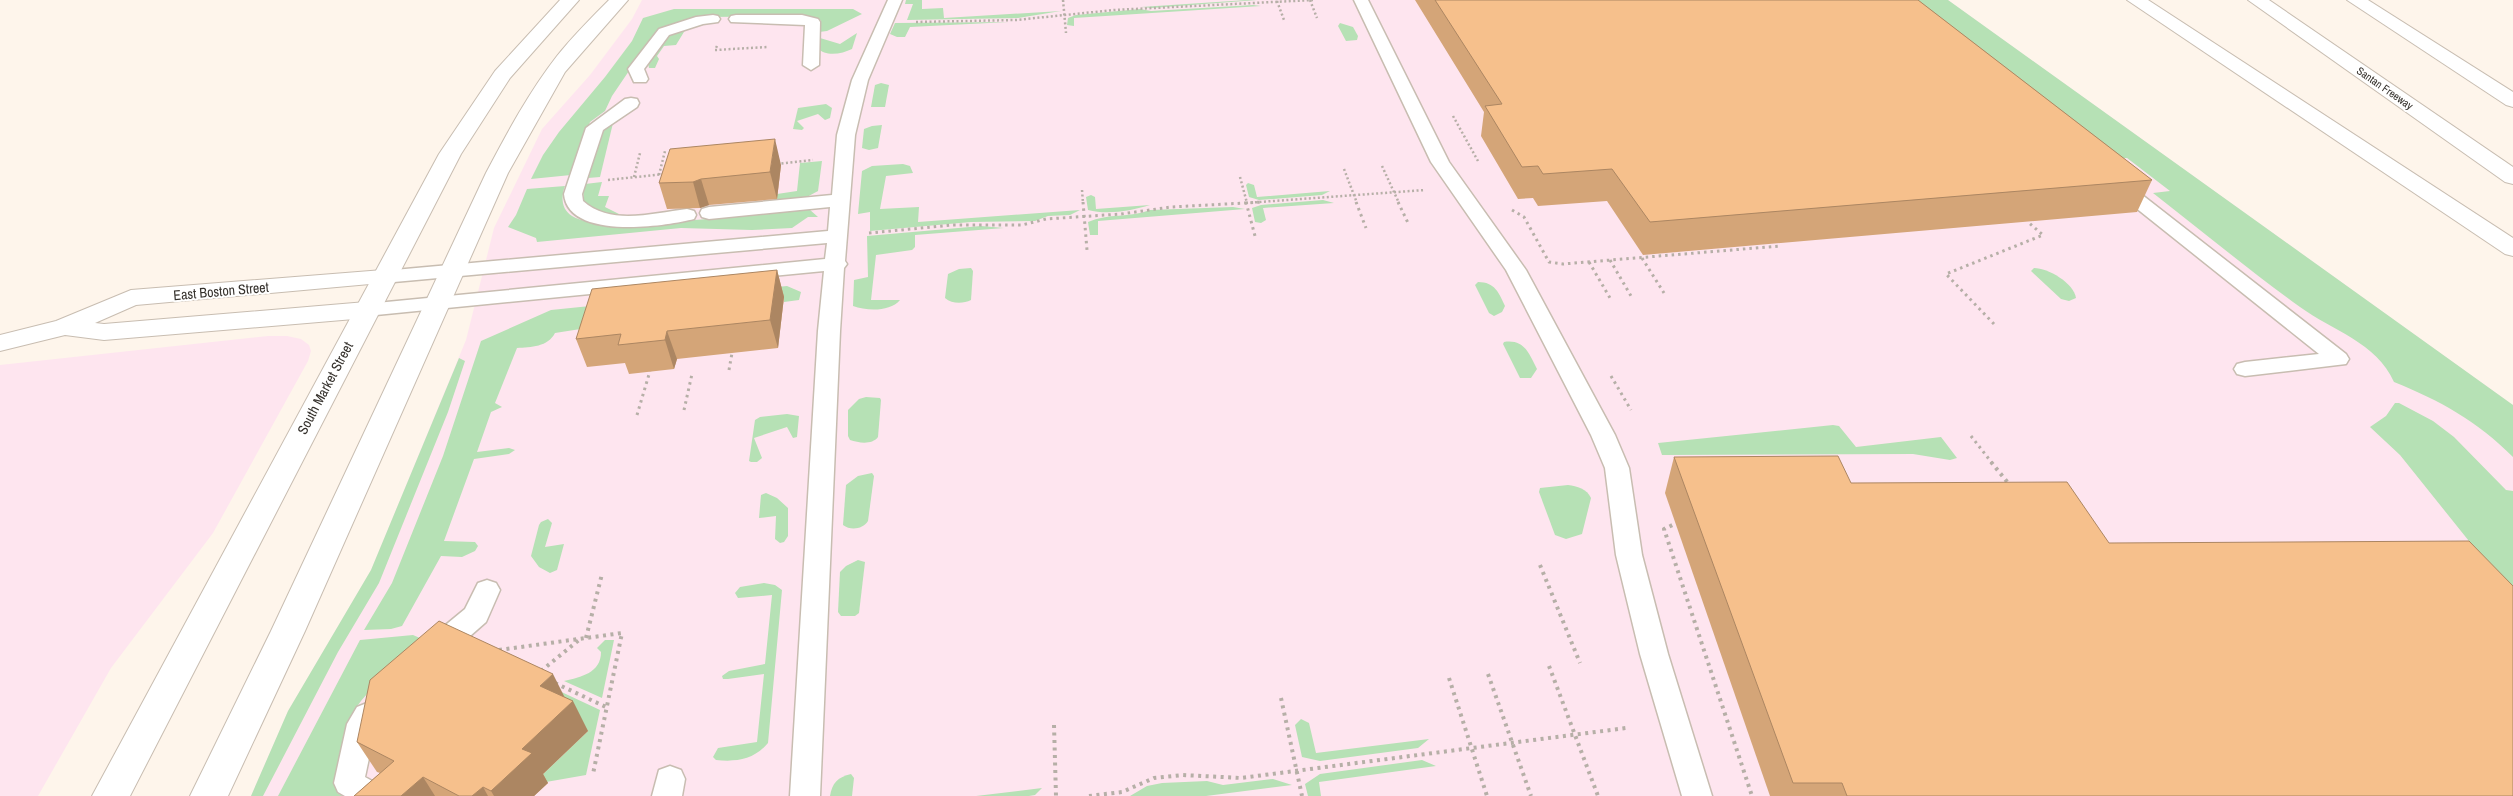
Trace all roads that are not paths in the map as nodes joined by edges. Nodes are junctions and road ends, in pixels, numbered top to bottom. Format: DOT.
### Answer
graph roads {
  1 [pos="570,0"];
  2 [pos="619,0"];
  3 [pos="895,0"];
  4 [pos="1361,0"];
  5 [pos="2136,0"];
  6 [pos="2257,0"];
  7 [pos="2356,0"];
  8 [pos="712,19"];
  9 [pos="736,19"];
  10 [pos="811,65"];
  11 [pos="640,79"];
  12 [pos="2513,101"];
  13 [pos="631,103"];
  14 [pos="2104,174"];
  15 [pos="2513,176"];
  16 [pos="841,200"];
  17 [pos="709,213"];
  18 [pos="686,215"];
  19 [pos="839,236"];
  20 [pos="2513,249"];
  21 [pos="837,264"];
  22 [pos="451,271"];
  23 [pos="383,277"];
  24 [pos="436,303"];
  25 [pos="366,310"];
  26 [pos="65,327"];
  27 [pos="0,343"];
  28 [pos="2244,369"];
  29 [pos="487,590"];
  30 [pos="418,664"];
  31 [pos="382,696"];
  32 [pos="111,796"];
  33 [pos="208,796"];
  34 [pos="372,796"];
  35 [pos="805,796"];
  36 [pos="1696,796"];
  1 -- 23 [label="main road, South Market Street"];
  2 -- 22 [label="main road"];
  3 -- 16 [label="lane"];
  4 -- 36 [label="lane"];
  5 -- 20 [label="main road"];
  6 -- 15 [label="main road, Santan Freeway"];
  7 -- 12 [label="main road"];
  8 -- 11 [label="lane"];
  9 -- 10 [label="lane"];
  13 -- 18 [label="lane"];
  14 -- 28 [label="lane"];
  16 -- 17 [label="lane"];
  16 -- 19 [label="lane"];
  19 -- 21 [label="lane"];
  19 -- 22 [label="lane"];
  21 -- 24 [label="lane"];
  21 -- 35 [label="lane"];
  22 -- 23 [label="lane"];
  22 -- 24 [label="main road"];
  23 -- 25 [label="main road, South Market Street"];
  23 -- 26 [label="main road, East Boston Street"];
  24 -- 25 [label="lane"];
  24 -- 33 [label="main road"];
  25 -- 26 [label="main road, East Boston Street"];
  25 -- 32 [label="main road, South Market Street"];
  26 -- 27 [label="main road, East Boston Street"];
  29 -- 30 [label="lane"];
  31 -- 34 [label="lane"];
}
